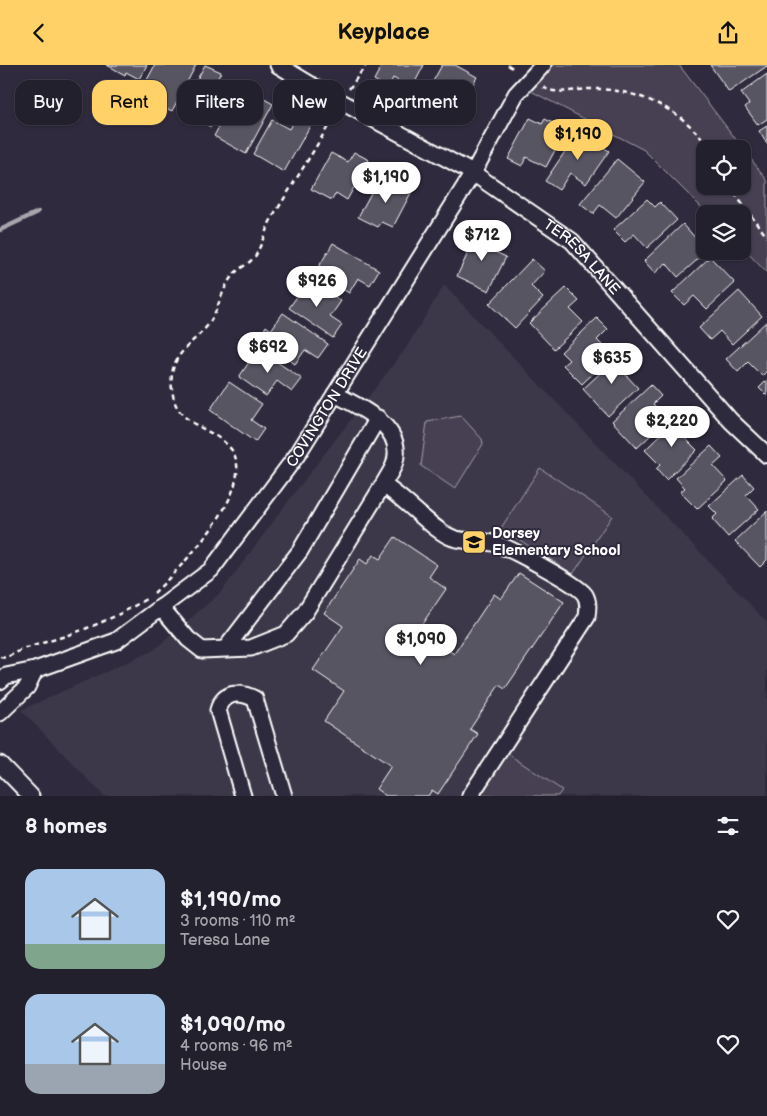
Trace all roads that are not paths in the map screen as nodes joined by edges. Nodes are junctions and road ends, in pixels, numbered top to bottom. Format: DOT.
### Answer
graph roads {
  1 [pos="278,65"];
  2 [pos="543,65"];
  3 [pos="473,173"];
  4 [pos="335,394"];
  5 [pos="378,418"];
  6 [pos="767,455"];
  7 [pos="383,485"];
  8 [pos="162,607"];
  9 [pos="226,648"];
  10 [pos="35,670"];
  11 [pos="0,681"];
  12 [pos="0,713"];
  13 [pos="0,764"];
  14 [pos="31,796"];
  15 [pos="243,796"];
  16 [pos="284,796"];
  17 [pos="470,796"];
  1 -- 3 [label="street, TERESA LANE"];
  2 -- 3 [label="street, COVINGTON DRIVE"];
  3 -- 4 [label="street, COVINGTON DRIVE"];
  3 -- 6 [label="street, TERESA LANE"];
  4 -- 5 [label="street"];
  4 -- 8 [label="street, COVINGTON DRIVE"];
  5 -- 7 [label="street"];
  5 -- 9 [label="street"];
  7 -- 9 [label="street"];
  7 -- 17 [label="street"];
  8 -- 9 [label="street"];
  8 -- 10 [label="street, COVINGTON DRIVE"];
  10 -- 11 [label="street, COVINGTON DRIVE"];
  10 -- 12 [label="street"];
  13 -- 14 [label="street"];
  15 -- 16 [label="street"];
}
